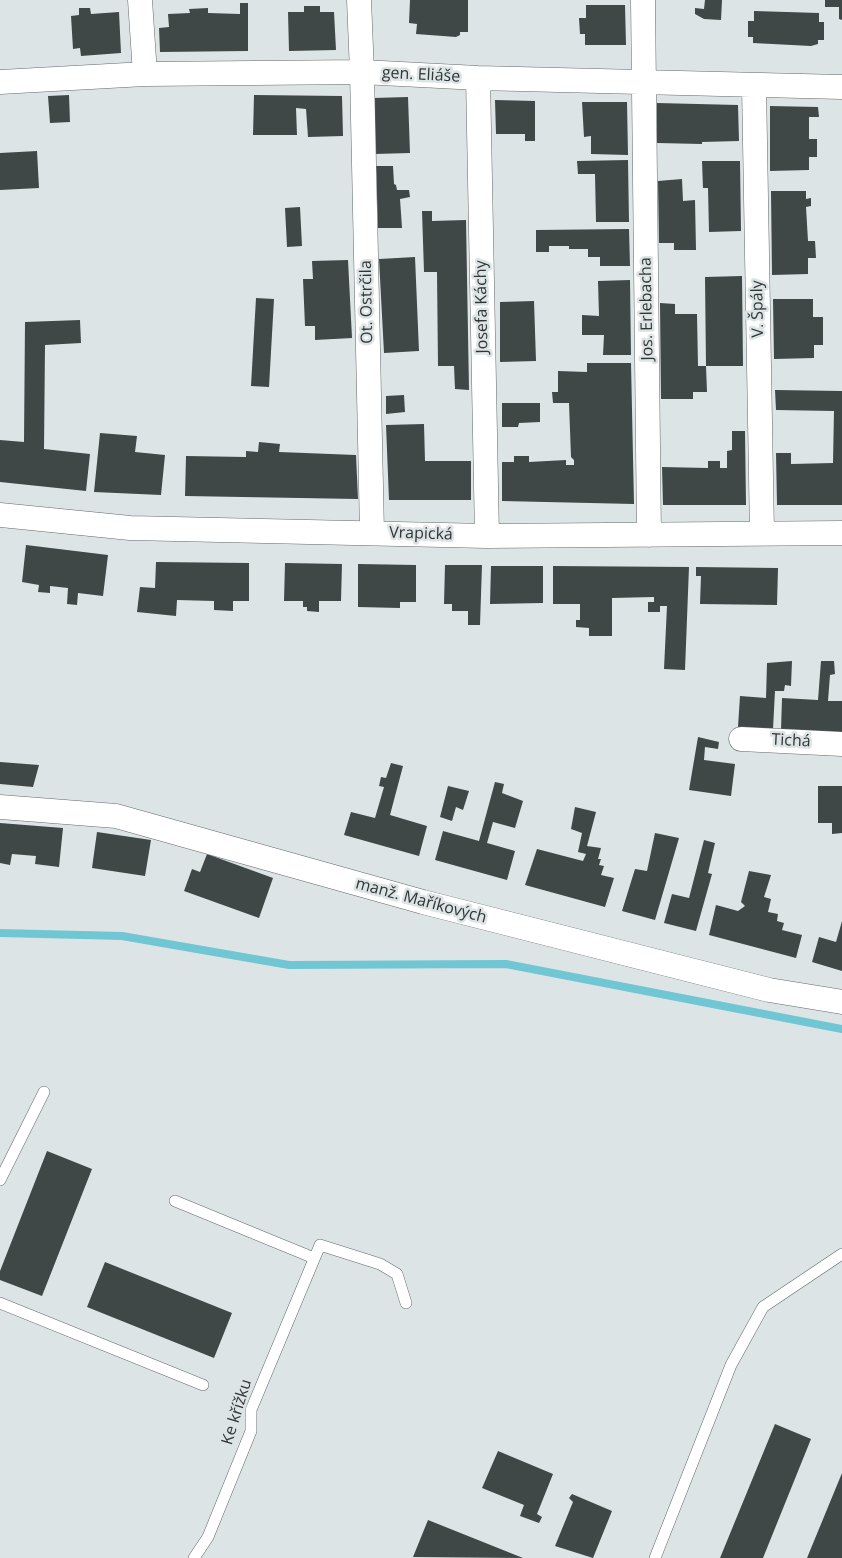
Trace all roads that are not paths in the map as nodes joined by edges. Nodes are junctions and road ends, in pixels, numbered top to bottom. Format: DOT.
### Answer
graph roads {
  1 [pos="140,0"];
  2 [pos="358,0"];
  3 [pos="643,0"];
  4 [pos="362,72"];
  5 [pos="145,74"];
  6 [pos="478,78"];
  7 [pos="0,82"];
  8 [pos="645,83"];
  9 [pos="754,86"];
  10 [pos="842,87"];
  11 [pos="0,515"];
  12 [pos="372,532"];
  13 [pos="762,533"];
  14 [pos="842,533"];
  15 [pos="649,535"];
  16 [pos="486,536"];
  17 [pos="741,738"];
  18 [pos="842,744"];
  19 [pos="0,807"];
  20 [pos="842,1002"];
  21 [pos="44,1092"];
  22 [pos="0,1180"];
  23 [pos="175,1201"];
  24 [pos="842,1254"];
  25 [pos="314,1258"];
  26 [pos="0,1303"];
  27 [pos="406,1303"];
  28 [pos="203,1385"];
  29 [pos="194,1558"];
  30 [pos="655,1558"];
  1 -- 5 [label="street"];
  2 -- 4 [label="street, Ot. Ostrčila"];
  3 -- 8 [label="street, Jos. Erlebacha"];
  4 -- 5 [label="street, gen. Eliáše"];
  4 -- 6 [label="street, gen. Eliáše"];
  4 -- 12 [label="street, Ot. Ostrčila"];
  5 -- 7 [label="street, gen. Eliáše"];
  6 -- 8 [label="street, gen. Eliáše"];
  6 -- 16 [label="street, Josefa Káchy"];
  8 -- 9 [label="street, gen. Eliáše"];
  8 -- 15 [label="street, Jos. Erlebacha"];
  9 -- 10 [label="street, gen. Eliáše"];
  9 -- 13 [label="street, V. Špály"];
  11 -- 12 [label="street, Vrapická"];
  12 -- 16 [label="street, Vrapická"];
  13 -- 14 [label="street, Vrapická"];
  13 -- 15 [label="street, Vrapická"];
  15 -- 16 [label="street, Vrapická"];
  17 -- 18 [label="street, Tichá"];
  19 -- 20 [label="street, manž. Maříkových"];
  21 -- 22 [label="lane"];
  23 -- 25 [label="lane"];
  24 -- 30 [label="lane"];
  25 -- 27 [label="lane, Ke křížku"];
  25 -- 29 [label="lane, Ke křížku"];
  26 -- 28 [label="lane"];
}
